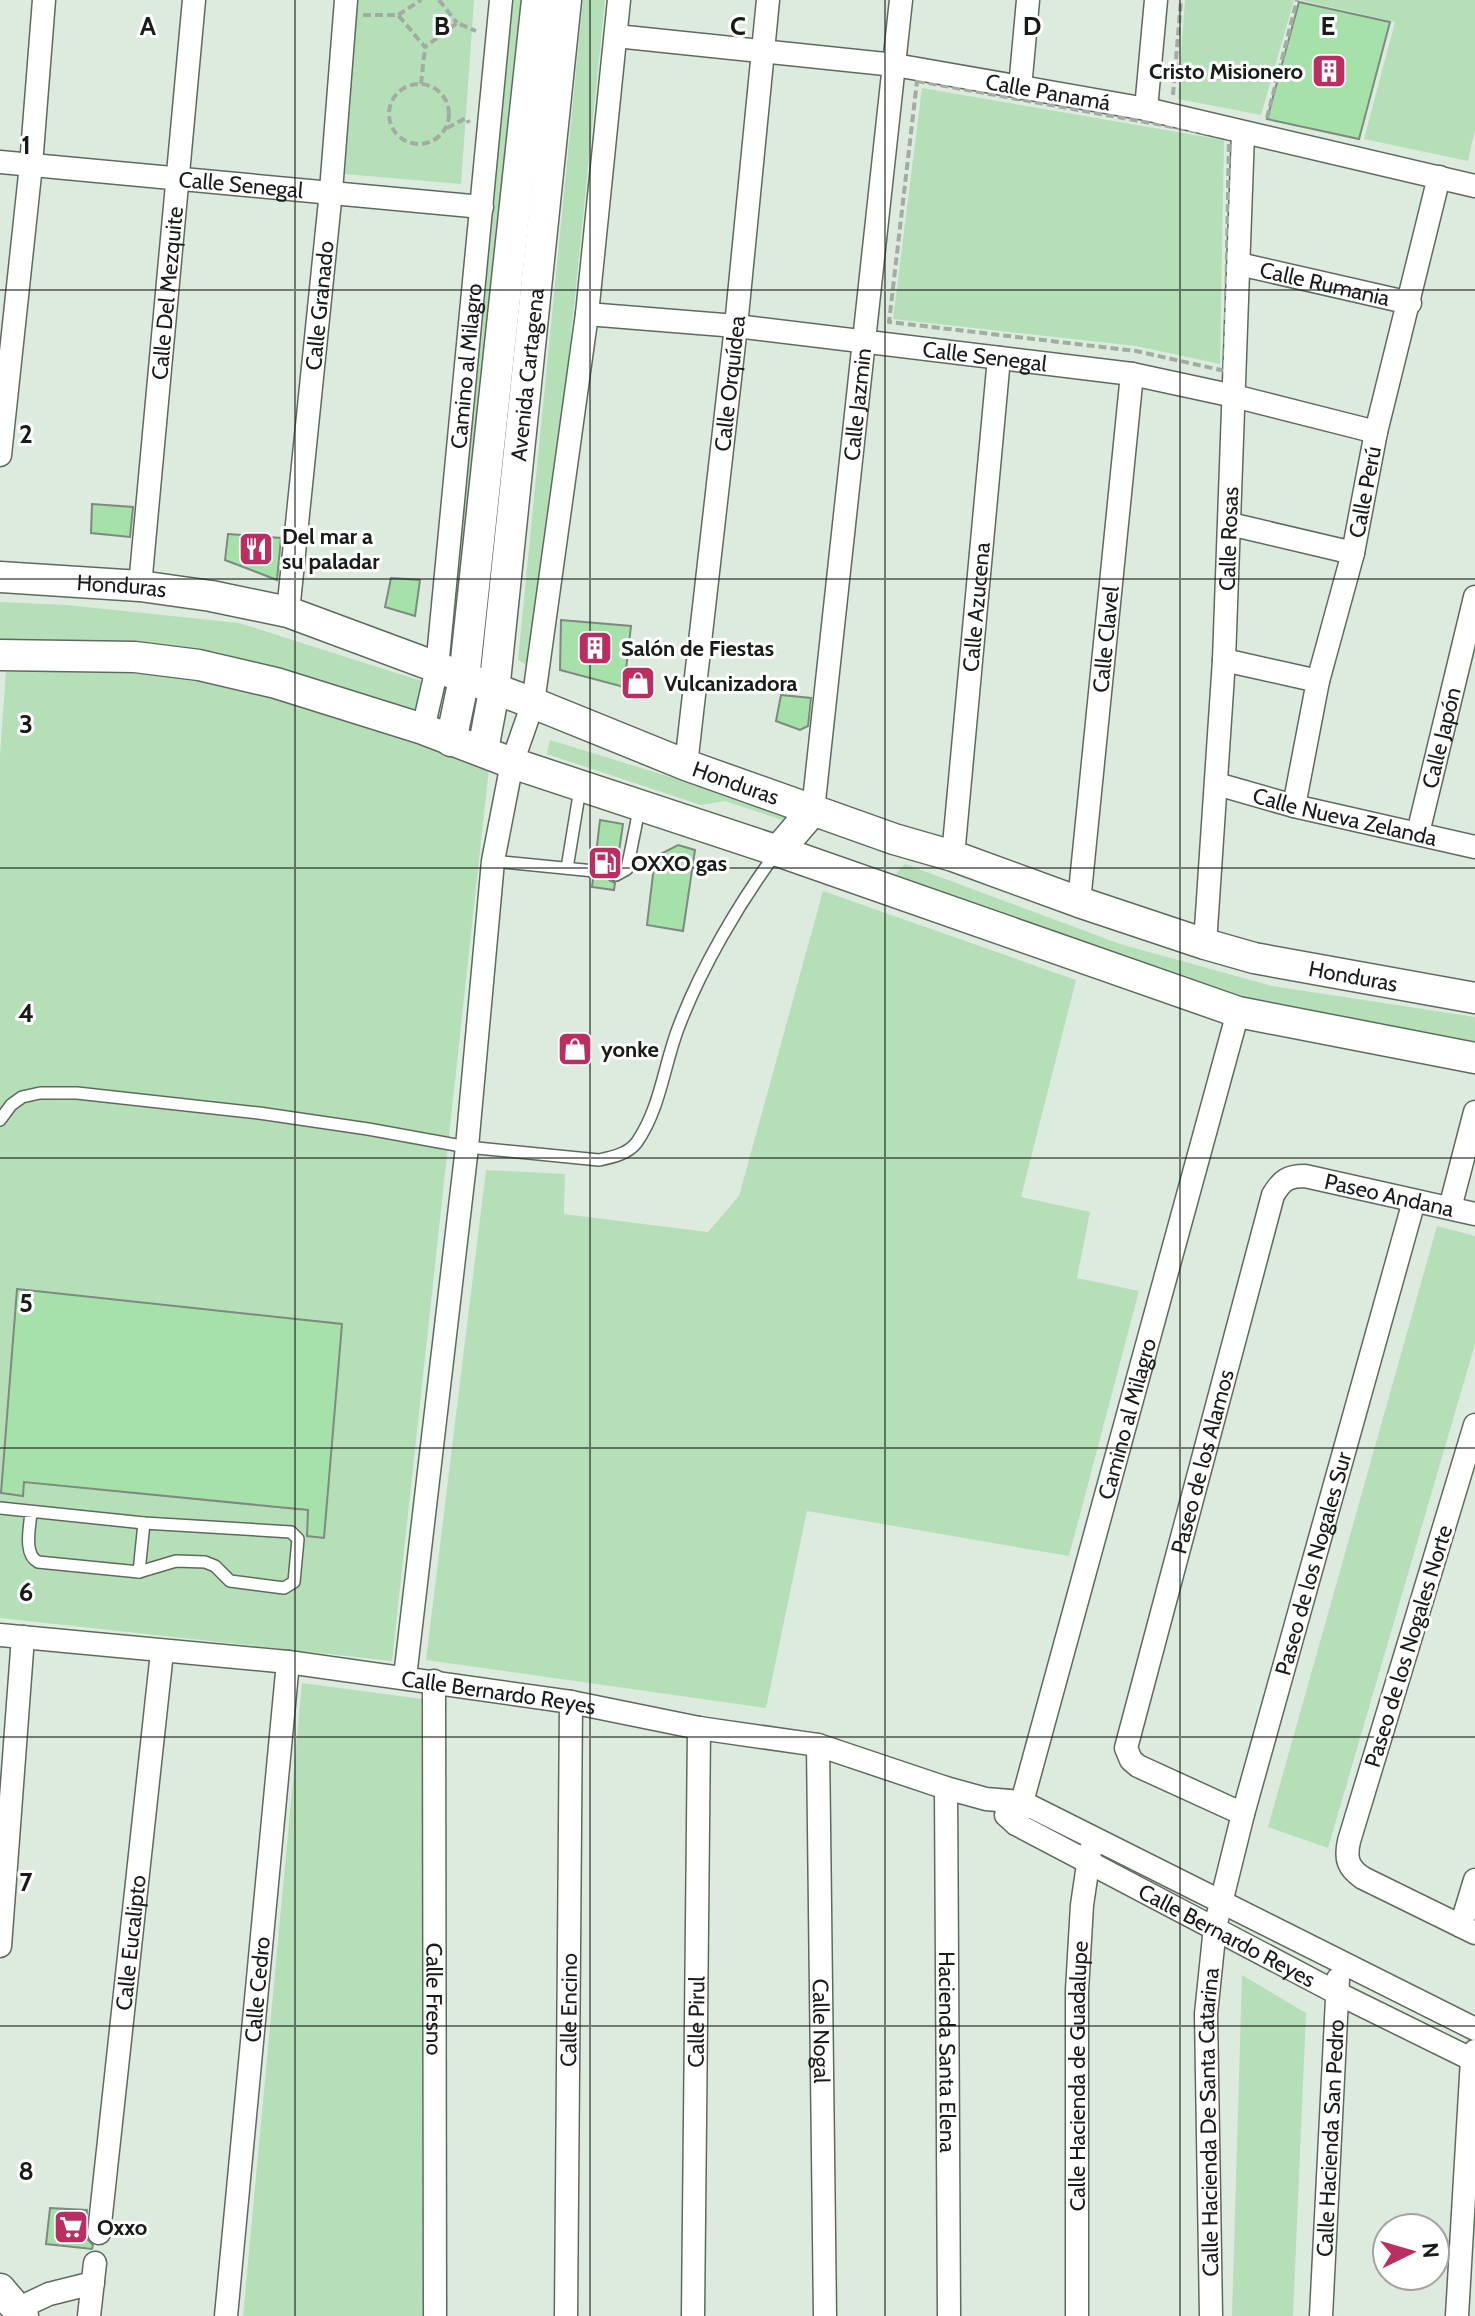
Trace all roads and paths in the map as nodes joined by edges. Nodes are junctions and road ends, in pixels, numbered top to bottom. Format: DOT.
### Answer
graph roads {
  1 [pos="44,0"];
  2 [pos="194,0"];
  3 [pos="421,0"];
  4 [pos="439,0"];
  5 [pos="501,0"];
  6 [pos="537,0"];
  7 [pos="566,0"];
  8 [pos="619,0"];
  9 [pos="768,0"];
  10 [pos="901,0"];
  11 [pos="1028,0"];
  12 [pos="1156,0"];
  13 [pos="1181,0"];
  14 [pos="1297,0"];
  15 [pos="349,8"];
  16 [pos="398,15"];
  17 [pos="457,23"];
  18 [pos="476,31"];
  19 [pos="616,36"];
  20 [pos="425,47"];
  21 [pos="764,51"];
  22 [pos="895,65"];
  23 [pos="421,84"];
  24 [pos="1020,88"];
  25 [pos="1173,104"];
  26 [pos="471,109"];
  27 [pos="1146,109"];
  28 [pos="1266,123"];
  29 [pos="445,129"];
  30 [pos="1236,135"];
  31 [pos="0,162"];
  32 [pos="31,165"];
  33 [pos="1439,177"];
  34 [pos="176,178"];
  35 [pos="1475,186"];
  36 [pos="331,191"];
  37 [pos="482,207"];
  38 [pos="1239,264"];
  39 [pos="1410,303"];
  40 [pos="587,314"];
  41 [pos="736,326"];
  42 [pos="864,341"];
  43 [pos="999,358"];
  44 [pos="1132,374"];
  45 [pos="1234,396"];
  46 [pos="1376,432"];
  47 [pos="0,455"];
  48 [pos="1230,524"];
  49 [pos="1353,553"];
  50 [pos="0,577"];
  51 [pos="140,586"];
  52 [pos="1475,597"];
  53 [pos="288,612"];
  54 [pos="0,655"];
  55 [pos="1224,660"];
  56 [pos="451,674"];
  57 [pos="1318,681"];
  58 [pos="494,691"];
  59 [pos="533,703"];
  60 [pos="423,729"];
  61 [pos="451,741"];
  62 [pos="483,750"];
  63 [pos="512,763"];
  64 [pos="686,765"];
  65 [pos="581,784"];
  66 [pos="1217,784"];
  67 [pos="640,805"];
  68 [pos="1294,806"];
  69 [pos="813,810"];
  70 [pos="1418,833"];
  71 [pos="894,839"];
  72 [pos="1475,847"];
  73 [pos="778,851"];
  74 [pos="953,856"];
  75 [pos="493,861"];
  76 [pos="567,868"];
  77 [pos="594,871"];
  78 [pos="616,875"];
  79 [pos="873,884"];
  80 [pos="1079,902"];
  81 [pos="1205,944"];
  82 [pos="1475,998"];
  83 [pos="1238,1012"];
  84 [pos="1475,1058"];
  85 [pos="1475,1112"];
  86 [pos="0,1120"];
  87 [pos="467,1147"];
  88 [pos="1305,1176"];
  89 [pos="1414,1201"];
  90 [pos="1450,1208"];
  91 [pos="1475,1214"];
  92 [pos="1475,1425"];
  93 [pos="0,1508"];
  94 [pos="31,1512"];
  95 [pos="144,1523"];
  96 [pos="139,1572"];
  97 [pos="11,1636"];
  98 [pos="162,1652"];
  99 [pos="288,1662"];
  100 [pos="405,1677"];
  101 [pos="434,1681"];
  102 [pos="571,1702"];
  103 [pos="699,1728"];
  104 [pos="818,1745"];
  105 [pos="946,1788"];
  106 [pos="986,1799"];
  107 [pos="1022,1802"];
  108 [pos="1243,1814"];
  109 [pos="1016,1824"];
  110 [pos="1092,1838"];
  111 [pos="1088,1862"];
  112 [pos="1475,1880"];
  113 [pos="1220,1902"];
  114 [pos="1215,1927"];
  115 [pos="1468,1929"];
  116 [pos="0,1946"];
  117 [pos="1340,1962"];
  118 [pos="1337,1993"];
  119 [pos="1475,2029"];
  120 [pos="1474,2057"];
  121 [pos="99,2233"];
  122 [pos="13,2305"];
  123 [pos="89,2316"];
  124 [pos="226,2316"];
  125 [pos="435,2316"];
  126 [pos="566,2316"];
  127 [pos="693,2316"];
  128 [pos="825,2316"];
  129 [pos="949,2316"];
  130 [pos="1077,2316"];
  131 [pos="1211,2316"];
  132 [pos="1321,2316"];
  133 [pos="1457,2316"];
  1 -- 32 [label="street"];
  2 -- 34 [label="street, Calle Del Mezquite"];
  3 -- 16 [label="path"];
  4 -- 17 [label="path"];
  5 -- 37 [label="street, Camino al Milagro"];
  6 -- 56 [label="street, Avenida Cartagena"];
  7 -- 58 [label="street, Avenida Cartagena"];
  8 -- 19 [label="street"];
  9 -- 21 [label="street, Calle Orquídea"];
  10 -- 22 [label="street, Calle Jazmin"];
  11 -- 24 [label="street"];
  12 -- 27 [label="street"];
  13 -- 25 [label="path"];
  14 -- 28 [label="path"];
  15 -- 16 [label="path"];
  15 -- 36 [label="street, Calle Granado"];
  16 -- 20 [label="path"];
  17 -- 18 [label="path"];
  17 -- 20 [label="path"];
  19 -- 21 [label="street, Calle Panamá"];
  19 -- 40 [label="street"];
  20 -- 23 [label="path"];
  21 -- 22 [label="street, Calle Panamá"];
  21 -- 41 [label="street, Calle Orquídea"];
  22 -- 24 [label="street, Calle Panamá"];
  22 -- 42 [label="street, Calle Jazmin"];
  23 -- 29 [label="path"];
  23 -- 29 [label="path"];
  24 -- 27 [label="street, Calle Panamá"];
  26 -- 29 [label="path"];
  27 -- 30 [label="street, Calle Panamá"];
  30 -- 30 [label="path"];
  30 -- 33 [label="street, Calle Panamá"];
  30 -- 38 [label="street, Calle Rosas"];
  31 -- 32 [label="street, Calle Senegal"];
  32 -- 34 [label="street, Calle Senegal"];
  32 -- 47 [label="street"];
  33 -- 35 [label="street, Calle Panamá"];
  33 -- 39 [label="street, Calle Perú"];
  34 -- 36 [label="street, Calle Senegal"];
  34 -- 51 [label="street, Calle Del Mezquite"];
  36 -- 37 [label="street, Calle Senegal"];
  36 -- 53 [label="street, Calle Granado"];
  37 -- 56 [label="street, Camino al Milagro"];
  38 -- 39 [label="street, Calle Rumania"];
  38 -- 45 [label="street, Calle Rosas"];
  39 -- 46 [label="street, Calle Perú"];
  40 -- 41 [label="street, Calle Senegal"];
  40 -- 59 [label="street"];
  41 -- 42 [label="street, Calle Senegal"];
  41 -- 64 [label="street, Calle Orquídea"];
  42 -- 43 [label="street, Calle Senegal"];
  42 -- 69 [label="street, Calle Jazmin"];
  43 -- 44 [label="street, Calle Senegal"];
  43 -- 74 [label="street, Calle Azucena"];
  44 -- 45 [label="street, Calle Senegal"];
  44 -- 80 [label="street, Calle Clavel"];
  45 -- 46 [label="street, Calle Senegal"];
  45 -- 48 [label="street, Calle Rosas"];
  46 -- 49 [label="street, Calle Perú"];
  48 -- 49 [label="street"];
  48 -- 55 [label="street, Calle Rosas"];
  49 -- 57 [label="street, Calle Perú"];
  50 -- 51 [label="street, Honduras"];
  51 -- 53 [label="street, Honduras"];
  52 -- 70 [label="street, Calle Japón"];
  53 -- 56 [label="street, Honduras"];
  54 -- 60 [label="street"];
  55 -- 57 [label="street"];
  55 -- 66 [label="street, Calle Rosas"];
  56 -- 58 [label="street, Honduras"];
  56 -- 60 [label="street, Camino al Milagro"];
  56 -- 61 [label="street, Avenida Cartagena"];
  57 -- 68 [label="street, Calle Perú"];
  58 -- 59 [label="street, Honduras"];
  58 -- 62 [label="street, Avenida Cartagena"];
  59 -- 63 [label="street"];
  59 -- 64 [label="street, Honduras"];
  60 -- 61 [label="street"];
  61 -- 62 [label="street"];
  62 -- 63 [label="street"];
  63 -- 65 [label="street"];
  63 -- 75 [label="street"];
  64 -- 69 [label="street, Honduras"];
  65 -- 67 [label="street"];
  65 -- 76 [label="lane"];
  66 -- 68 [label="street, Calle Nueva Zelanda"];
  66 -- 81 [label="street, Calle Rosas"];
  67 -- 73 [label="street"];
  67 -- 78 [label="lane"];
  68 -- 70 [label="street, Calle Nueva Zelanda"];
  69 -- 71 [label="street, Honduras"];
  69 -- 73 [label="street"];
  70 -- 72 [label="street, Calle Nueva Zelanda"];
  71 -- 74 [label="street, Honduras"];
  71 -- 79 [label="street"];
  73 -- 79 [label="street"];
  73 -- 87 [label="lane"];
  74 -- 80 [label="street, Honduras"];
  75 -- 76 [label="lane"];
  75 -- 87 [label="street"];
  76 -- 77 [label="lane"];
  79 -- 83 [label="street"];
  80 -- 81 [label="street, Honduras"];
  81 -- 82 [label="street, Honduras"];
  83 -- 84 [label="street"];
  83 -- 107 [label="street, Camino al Milagro"];
  85 -- 90 [label="street"];
  86 -- 87 [label="lane"];
  87 -- 100 [label="street"];
  88 -- 89 [label="street, Paseo Andana"];
  88 -- 108 [label="street, Paseo de los Alamos"];
  89 -- 90 [label="street, Paseo Andana"];
  89 -- 108 [label="street, Paseo de los Nogales Sur"];
  90 -- 91 [label="street, Paseo Andana"];
  92 -- 115 [label="street, Paseo de los Nogales Norte"];
  93 -- 94 [label="lane"];
  94 -- 95 [label="lane"];
  94 -- 96 [label="lane"];
  95 -- 96 [label="lane"];
  95 -- 96 [label="lane"];
  97 -- 98 [label="street, Calle Bernardo Reyes"];
  97 -- 116 [label="street"];
  98 -- 99 [label="street, Calle Bernardo Reyes"];
  98 -- 121 [label="street, Calle Eucalipto"];
  99 -- 100 [label="street, Calle Bernardo Reyes"];
  99 -- 124 [label="street, Calle Cedro"];
  100 -- 101 [label="street, Calle Bernardo Reyes"];
  101 -- 102 [label="street, Calle Bernardo Reyes"];
  101 -- 125 [label="street, Calle Fresno"];
  102 -- 103 [label="street, Calle Bernardo Reyes"];
  102 -- 126 [label="street, Calle Encino"];
  103 -- 104 [label="street, Calle Bernardo Reyes"];
  103 -- 127 [label="street, Calle Pirul"];
  104 -- 105 [label="street, Calle Bernardo Reyes"];
  104 -- 128 [label="street, Calle Nogal"];
  105 -- 106 [label="street, Calle Bernardo Reyes"];
  105 -- 129 [label="street, Hacienda Santa Elena"];
  106 -- 107 [label="street, Calle Bernardo Reyes"];
  106 -- 109 [label="street, Calle Bernardo Reyes"];
  107 -- 109 [label="street, Camino al Milagro"];
  107 -- 110 [label="street, Calle Bernardo Reyes"];
  108 -- 113 [label="street, Paseo de los Nogales Sur"];
  109 -- 111 [label="street, Calle Bernardo Reyes"];
  110 -- 111 [label="street, Calle Hacienda de Guadalupe"];
  110 -- 113 [label="street, Calle Bernardo Reyes"];
  111 -- 114 [label="street, Calle Bernardo Reyes"];
  111 -- 130 [label="street, Calle Hacienda de Guadalupe"];
  112 -- 115 [label="street"];
  113 -- 114 [label="street, Paseo de los Nogales Sur"];
  113 -- 117 [label="street, Calle Bernardo Reyes"];
  114 -- 118 [label="street, Calle Bernardo Reyes"];
  114 -- 131 [label="street, Calle Hacienda De Santa Catarina"];
  117 -- 118 [label="street, Calle Hacienda San Pedro"];
  117 -- 119 [label="street, Calle Bernardo Reyes"];
  118 -- 120 [label="street, Calle Bernardo Reyes"];
  118 -- 132 [label="street, Calle Hacienda San Pedro"];
  120 -- 133 [label="street"];
  122 -- 123 [label="street"];
}
